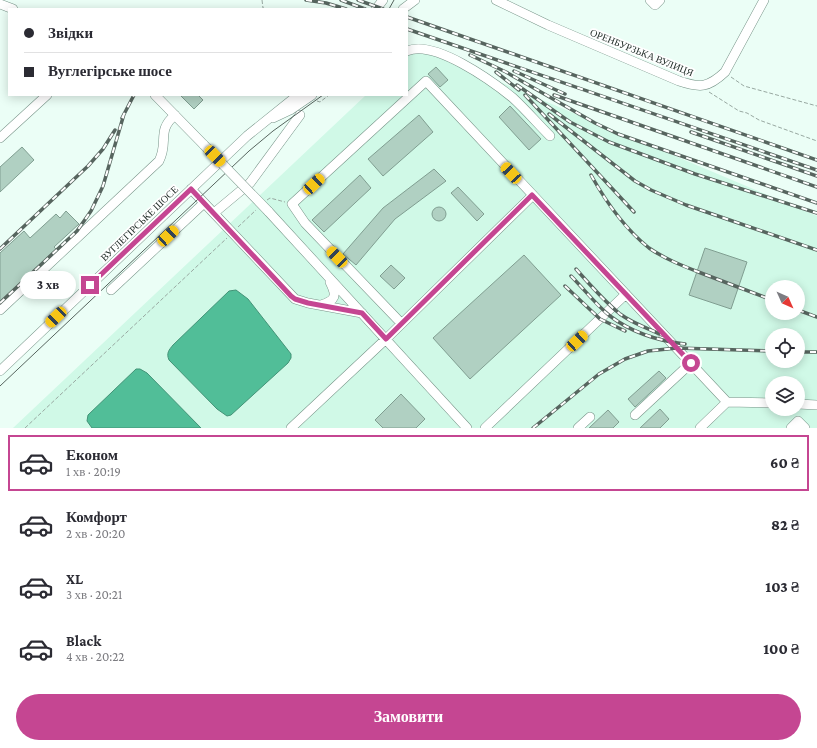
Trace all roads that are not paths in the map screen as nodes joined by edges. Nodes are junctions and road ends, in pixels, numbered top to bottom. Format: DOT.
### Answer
graph roads {
  1 [pos="383,0"];
  2 [pos="415,0"];
  3 [pos="496,0"];
  4 [pos="650,0"];
  5 [pos="660,0"];
  6 [pos="764,0"];
  7 [pos="0,4"];
  8 [pos="10,8"];
  9 [pos="377,8"];
  10 [pos="404,8"];
  11 [pos="408,51"];
  12 [pos="46,96"];
  13 [pos="156,96"];
  14 [pos="297,96"];
  15 [pos="314,98"];
  16 [pos="175,115"];
  17 [pos="300,115"];
  18 [pos="262,122"];
  19 [pos="550,136"];
  20 [pos="0,138"];
  21 [pos="191,189"];
  22 [pos="532,195"];
  23 [pos="204,202"];
  24 [pos="214,213"];
  25 [pos="326,274"];
  26 [pos="111,290"];
  27 [pos="626,294"];
  28 [pos="321,305"];
  29 [pos="0,310"];
  30 [pos="362,313"];
  31 [pos="401,323"];
  32 [pos="386,339"];
  33 [pos="691,363"];
  34 [pos="0,371"];
  35 [pos="727,402"];
  36 [pos="765,403"];
  37 [pos="805,404"];
  38 [pos="817,405"];
  39 [pos="635,415"];
  40 [pos="590,417"];
  41 [pos="465,427"];
  42 [pos="291,428"];
  43 [pos="485,428"];
  44 [pos="578,428"];
  45 [pos="700,428"];
  46 [pos="791,428"];
  47 [pos="805,428"];
  1 -- 9 [label="street"];
  2 -- 10 [label="street"];
  3 -- 6 [label="street, ОРЕНБУРЗЬКА ВУЛИЦЯ"];
  4 -- 5 [label="street"];
  7 -- 8 [label="street"];
  11 -- 19 [label="street"];
  12 -- 20 [label="street"];
  13 -- 16 [label="street"];
  14 -- 18 [label="street, ВУГЛЕГІРСЬКЕ ШОСЕ"];
  15 -- 18 [label="street"];
  16 -- 25 [label="street, bridge"];
  16 -- 29 [label="street"];
  17 -- 24 [label="street"];
  18 -- 21 [label="street, ВУГЛЕГІРСЬКЕ ШОСЕ"];
  21 -- 23 [label="street"];
  21 -- 34 [label="street, ВУГЛЕГІРСЬКЕ ШОСЕ"];
  22 -- 27 [label="street"];
  22 -- 31 [label="street"];
  22 -- 31 [label="street"];
  23 -- 24 [label="street"];
  23 -- 26 [label="street"];
  24 -- 28 [label="street"];
  25 -- 28 [label="street"];
  25 -- 30 [label="street"];
  27 -- 33 [label="street"];
  27 -- 43 [label="street"];
  28 -- 30 [label="street"];
  30 -- 32 [label="street"];
  31 -- 32 [label="street"];
  32 -- 41 [label="street"];
  32 -- 42 [label="street"];
  33 -- 35 [label="street"];
  33 -- 39 [label="street"];
  35 -- 36 [label="street"];
  35 -- 45 [label="street"];
  37 -- 38 [label="street"];
  40 -- 44 [label="street"];
  46 -- 47 [label="street"];
}
